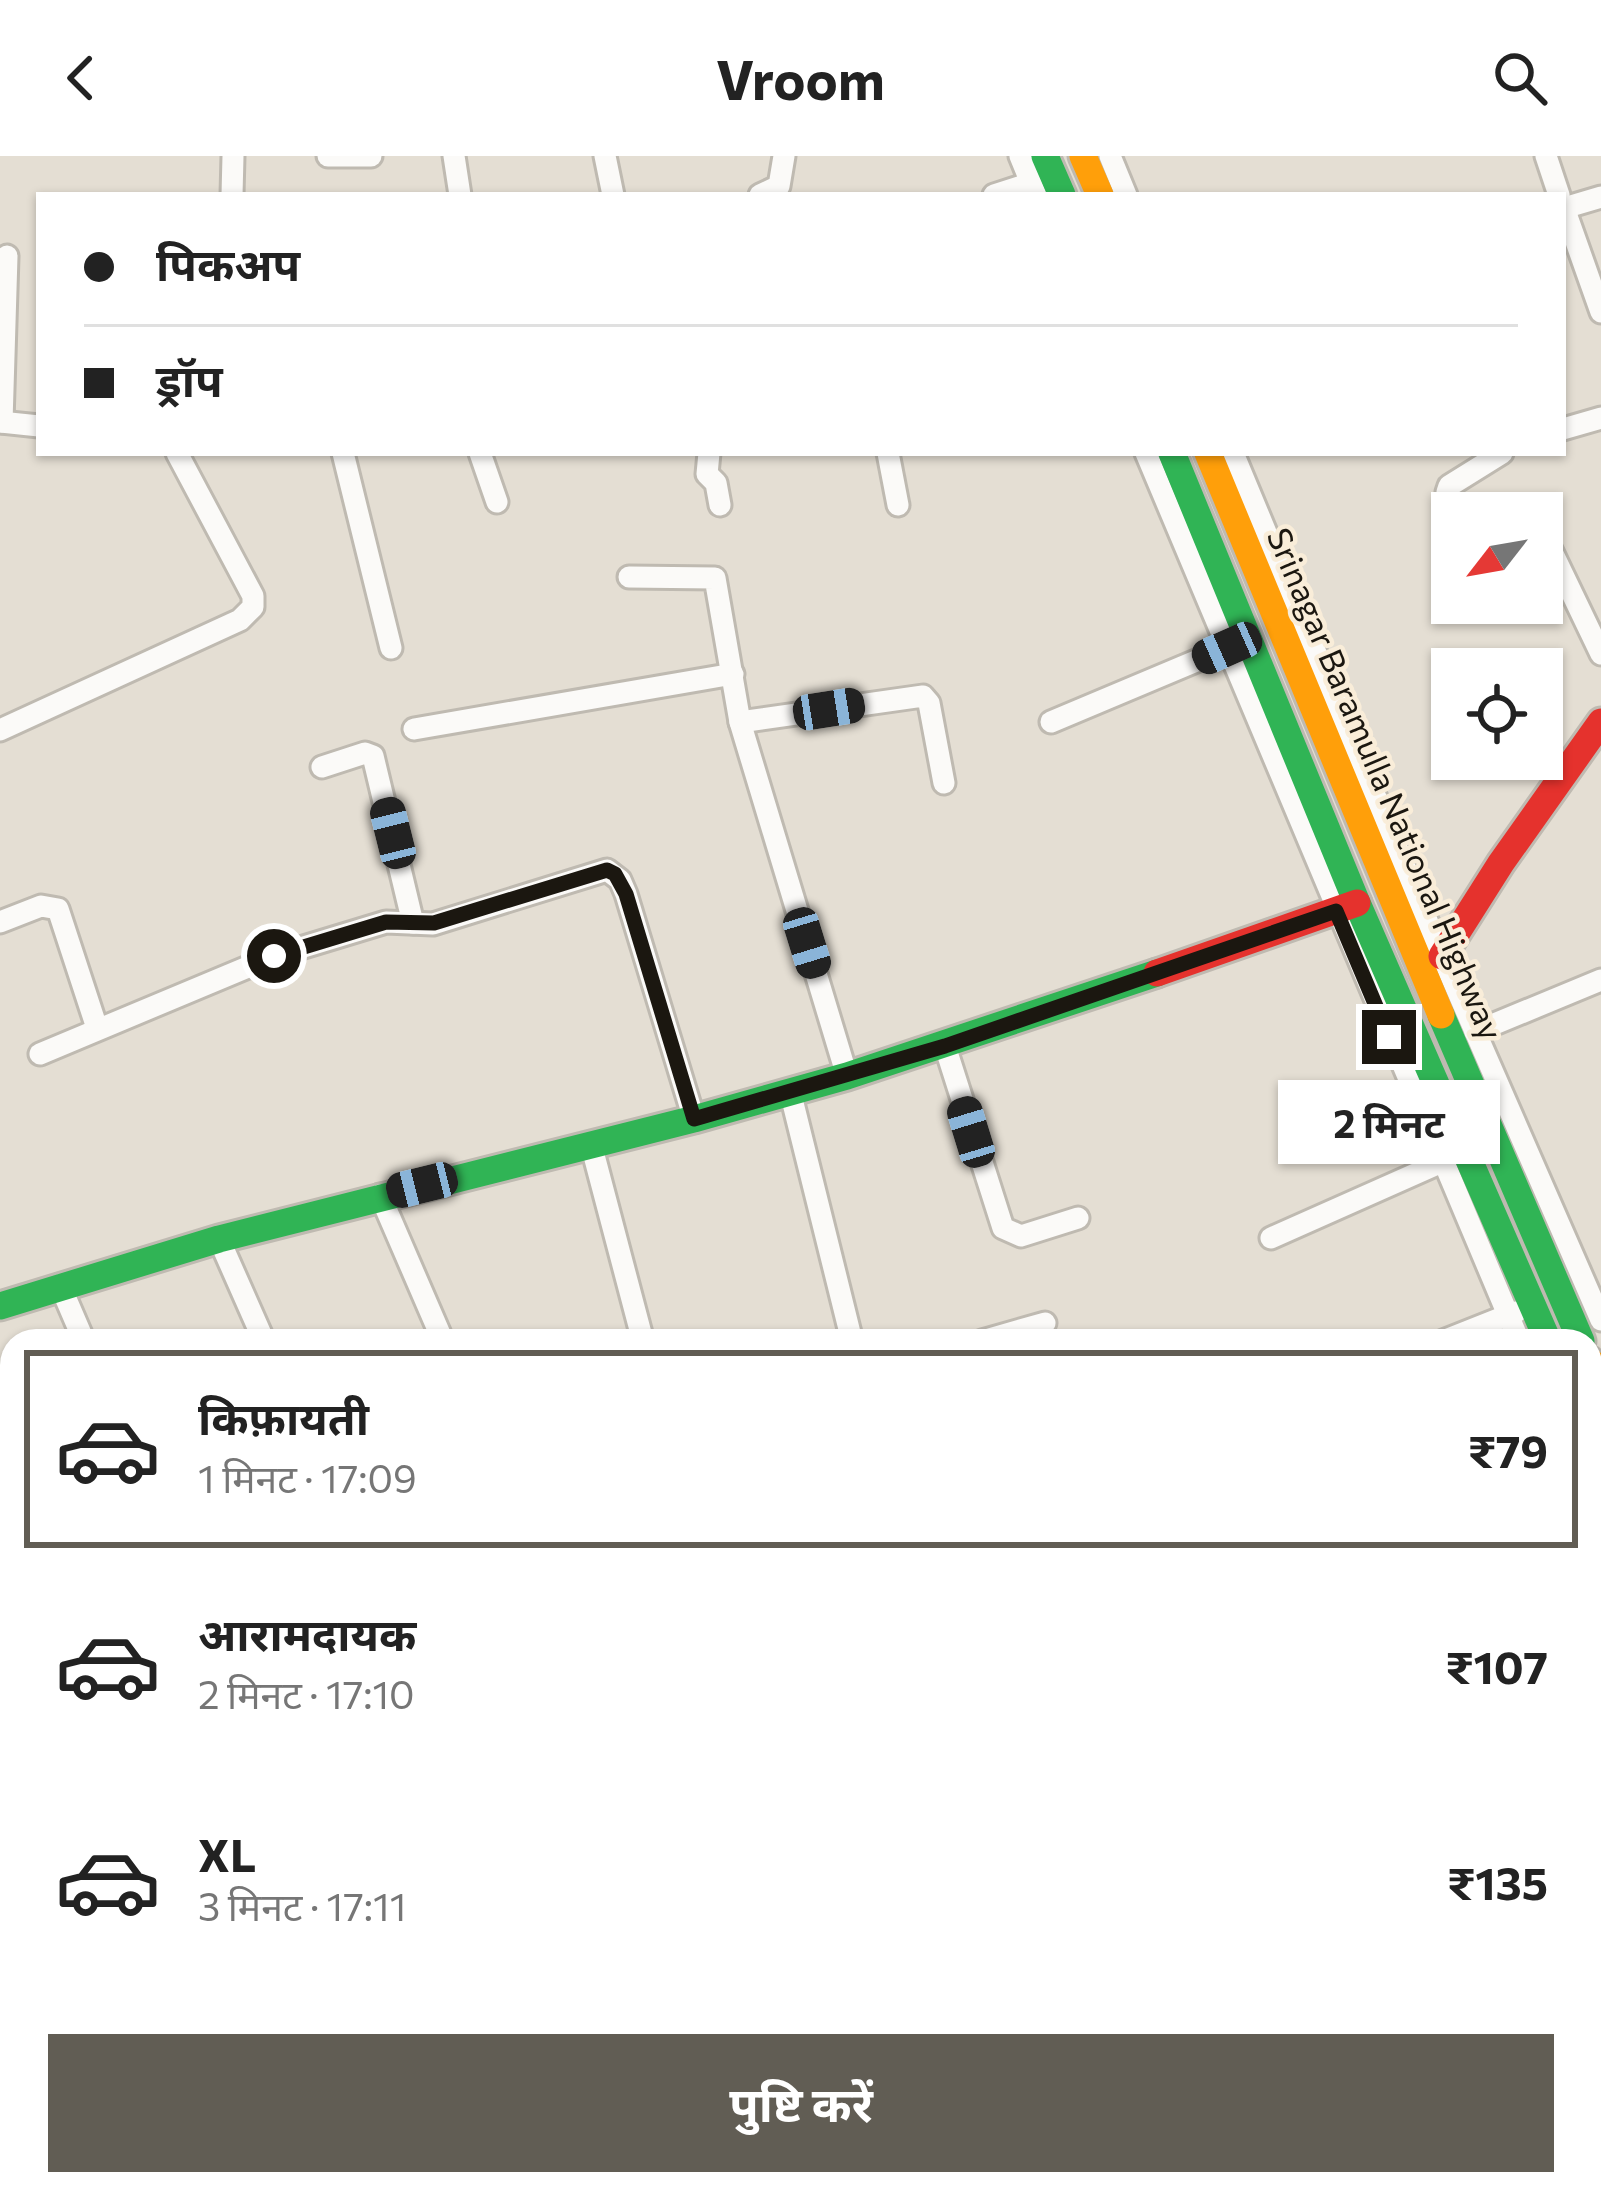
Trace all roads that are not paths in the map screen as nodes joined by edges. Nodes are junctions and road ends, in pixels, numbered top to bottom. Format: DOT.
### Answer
graph roads {
  1 [pos="233,156"];
  2 [pos="328,156"];
  3 [pos="371,156"];
  4 [pos="454,156"];
  5 [pos="604,156"];
  6 [pos="784,156"];
  7 [pos="1020,156"];
  8 [pos="1045,156"];
  9 [pos="1083,156"];
  10 [pos="1110,156"];
  11 [pos="1546,156"];
  12 [pos="1033,189"];
  13 [pos="232,192"];
  14 [pos="460,192"];
  15 [pos="612,192"];
  16 [pos="766,192"];
  17 [pos="1062,192"];
  18 [pos="1099,192"];
  19 [pos="1125,192"];
  20 [pos="1558,192"];
  21 [pos="1601,197"];
  22 [pos="1566,206"];
  23 [pos="1566,213"];
  24 [pos="8,256"];
  25 [pos="1593,267"];
  26 [pos="1601,312"];
  27 [pos="1601,418"];
  28 [pos="1,422"];
  29 [pos="36,426"];
  30 [pos="1566,428"];
  31 [pos="179,456"];
  32 [pos="344,456"];
  33 [pos="481,456"];
  34 [pos="710,456"];
  35 [pos="889,456"];
  36 [pos="1147,456"];
  37 [pos="1173,456"];
  38 [pos="1209,456"];
  39 [pos="1235,456"];
  40 [pos="1497,456"];
  41 [pos="1447,492"];
  42 [pos="497,502"];
  43 [pos="720,505"];
  44 [pos="898,505"];
  45 [pos="1563,574"];
  46 [pos="629,578"];
  47 [pos="391,648"];
  48 [pos="1227,648"];
  49 [pos="1302,650"];
  50 [pos="1601,654"];
  51 [pos="733,674"];
  52 [pos="740,722"];
  53 [pos="1051,722"];
  54 [pos="1601,722"];
  55 [pos="414,729"];
  56 [pos="0,730"];
  57 [pos="322,767"];
  58 [pos="944,783"];
  59 [pos="1347,907"];
  60 [pos="0,922"];
  61 [pos="413,923"];
  62 [pos="1442,956"];
  63 [pos="1601,980"];
  64 [pos="97,1028"];
  65 [pos="1475,1032"];
  66 [pos="945,1046"];
  67 [pos="40,1054"];
  68 [pos="847,1076"];
  69 [pos="790,1091"];
  70 [pos="694,1119"];
  71 [pos="591,1144"];
  72 [pos="1442,1162"];
  73 [pos="380,1196"];
  74 [pos="1078,1218"];
  75 [pos="218,1238"];
  76 [pos="1271,1238"];
  77 [pos="60,1285"];
  78 [pos="1594,1287"];
  79 [pos="0,1306"];
  80 [pos="1520,1311"];
  81 [pos="1601,1320"];
  82 [pos="1045,1323"];
  83 [pos="79,1329"];
  84 [pos="259,1329"];
  85 [pos="437,1329"];
  86 [pos="641,1329"];
  87 [pos="849,1329"];
  88 [pos="1024,1329"];
  89 [pos="1474,1329"];
  90 [pos="1519,1329"];
  91 [pos="1537,1329"];
  92 [pos="1577,1329"];
  1 -- 13 [label="street"];
  2 -- 3 [label="street"];
  4 -- 14 [label="street"];
  5 -- 15 [label="street"];
  6 -- 16 [label="street"];
  7 -- 12 [label="street"];
  8 -- 17 [label="main road"];
  9 -- 18 [label="main road"];
  10 -- 19 [label="street"];
  11 -- 20 [label="street"];
  21 -- 22 [label="street"];
  23 -- 25 [label="street"];
  24 -- 28 [label="street"];
  25 -- 26 [label="street"];
  27 -- 30 [label="street"];
  28 -- 29 [label="street"];
  31 -- 56 [label="street"];
  32 -- 47 [label="street"];
  33 -- 42 [label="street"];
  34 -- 43 [label="street"];
  35 -- 44 [label="street"];
  36 -- 48 [label="street"];
  37 -- 59 [label="main road"];
  38 -- 49 [label="main road, Srinagar Baramulla National Highway"];
  39 -- 49 [label="street"];
  40 -- 41 [label="street"];
  45 -- 50 [label="street"];
  46 -- 51 [label="street"];
  48 -- 53 [label="street"];
  48 -- 59 [label="street"];
  49 -- 62 [label="street"];
  49 -- 92 [label="main road, Srinagar Baramulla National Highway"];
  51 -- 52 [label="street"];
  51 -- 55 [label="street"];
  52 -- 58 [label="street"];
  52 -- 68 [label="street"];
  54 -- 62 [label="main road"];
  57 -- 61 [label="street"];
  59 -- 66 [label="main road"];
  59 -- 72 [label="street"];
  59 -- 80 [label="main road"];
  60 -- 64 [label="street"];
  61 -- 64 [label="street"];
  61 -- 70 [label="street"];
  62 -- 65 [label="street"];
  63 -- 65 [label="street"];
  64 -- 67 [label="street"];
  65 -- 78 [label="street"];
  66 -- 68 [label="main road"];
  66 -- 74 [label="street"];
  68 -- 69 [label="main road"];
  69 -- 70 [label="main road"];
  69 -- 87 [label="street"];
  70 -- 71 [label="main road"];
  71 -- 73 [label="main road"];
  71 -- 86 [label="street"];
  72 -- 76 [label="street"];
  72 -- 80 [label="street"];
  73 -- 75 [label="main road"];
  73 -- 85 [label="street"];
  75 -- 77 [label="main road"];
  75 -- 84 [label="street"];
  77 -- 79 [label="main road"];
  77 -- 83 [label="street"];
  78 -- 81 [label="street"];
  80 -- 89 [label="street"];
  80 -- 90 [label="street"];
  80 -- 91 [label="main road"];
  82 -- 88 [label="street"];
}
